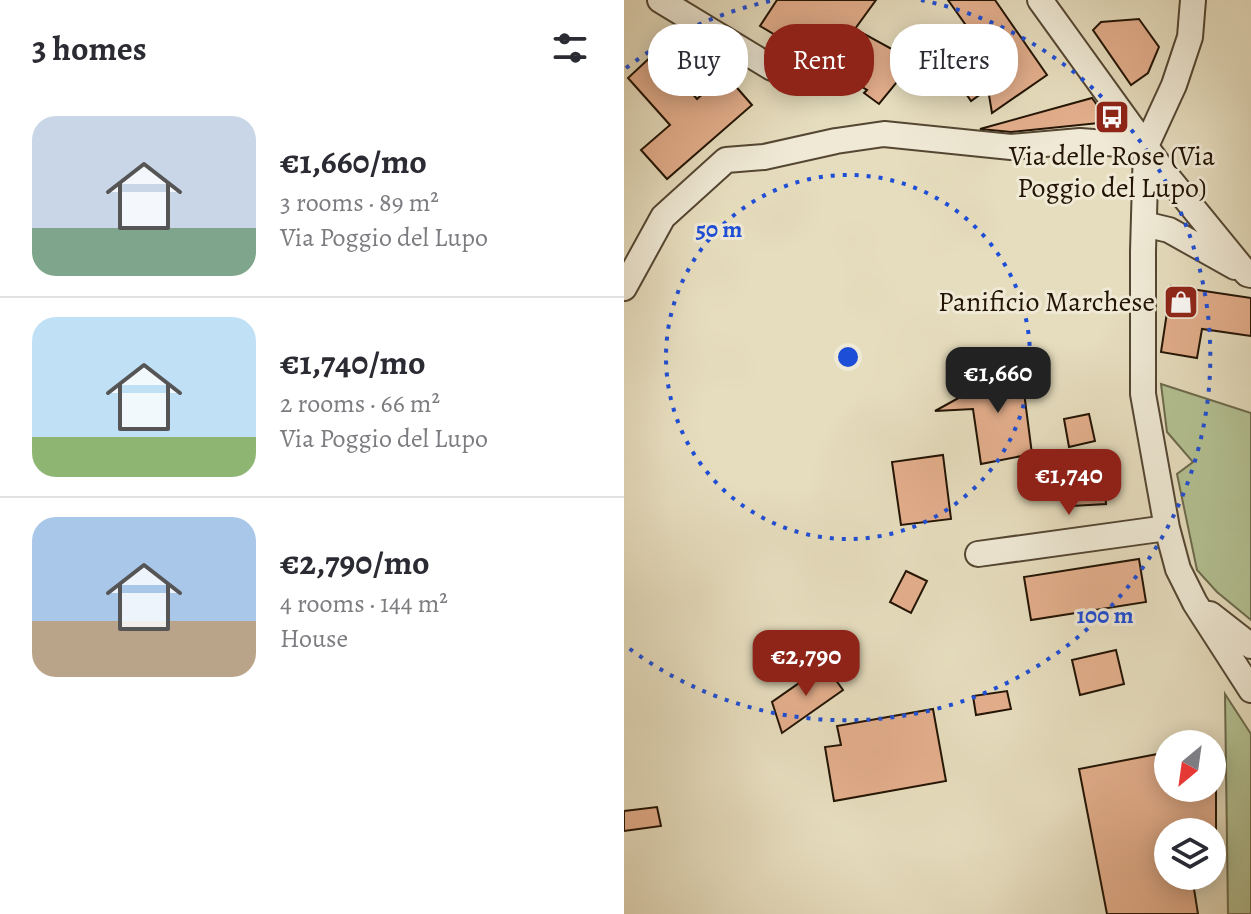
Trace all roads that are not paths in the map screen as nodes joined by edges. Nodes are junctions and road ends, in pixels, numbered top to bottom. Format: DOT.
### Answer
graph roads {
  1 [pos="660,0"];
  2 [pos="1040,0"];
  3 [pos="1193,0"];
  4 [pos="764,63"];
  5 [pos="1146,146"];
  6 [pos="1144,224"];
  7 [pos="1249,275"];
  8 [pos="624,288"];
  9 [pos="1167,528"];
  10 [pos="978,554"];
  11 [pos="1195,603"];
  12 [pos="1251,646"];
  13 [pos="1251,690"];
  1 -- 4 [label="street"];
  2 -- 5 [label="street"];
  3 -- 5 [label="street"];
  5 -- 6 [label="street"];
  5 -- 7 [label="street"];
  5 -- 8 [label="street"];
  6 -- 7 [label="street"];
  6 -- 9 [label="street"];
  9 -- 10 [label="street"];
  9 -- 11 [label="street"];
  11 -- 12 [label="street"];
  11 -- 13 [label="street"];
}
